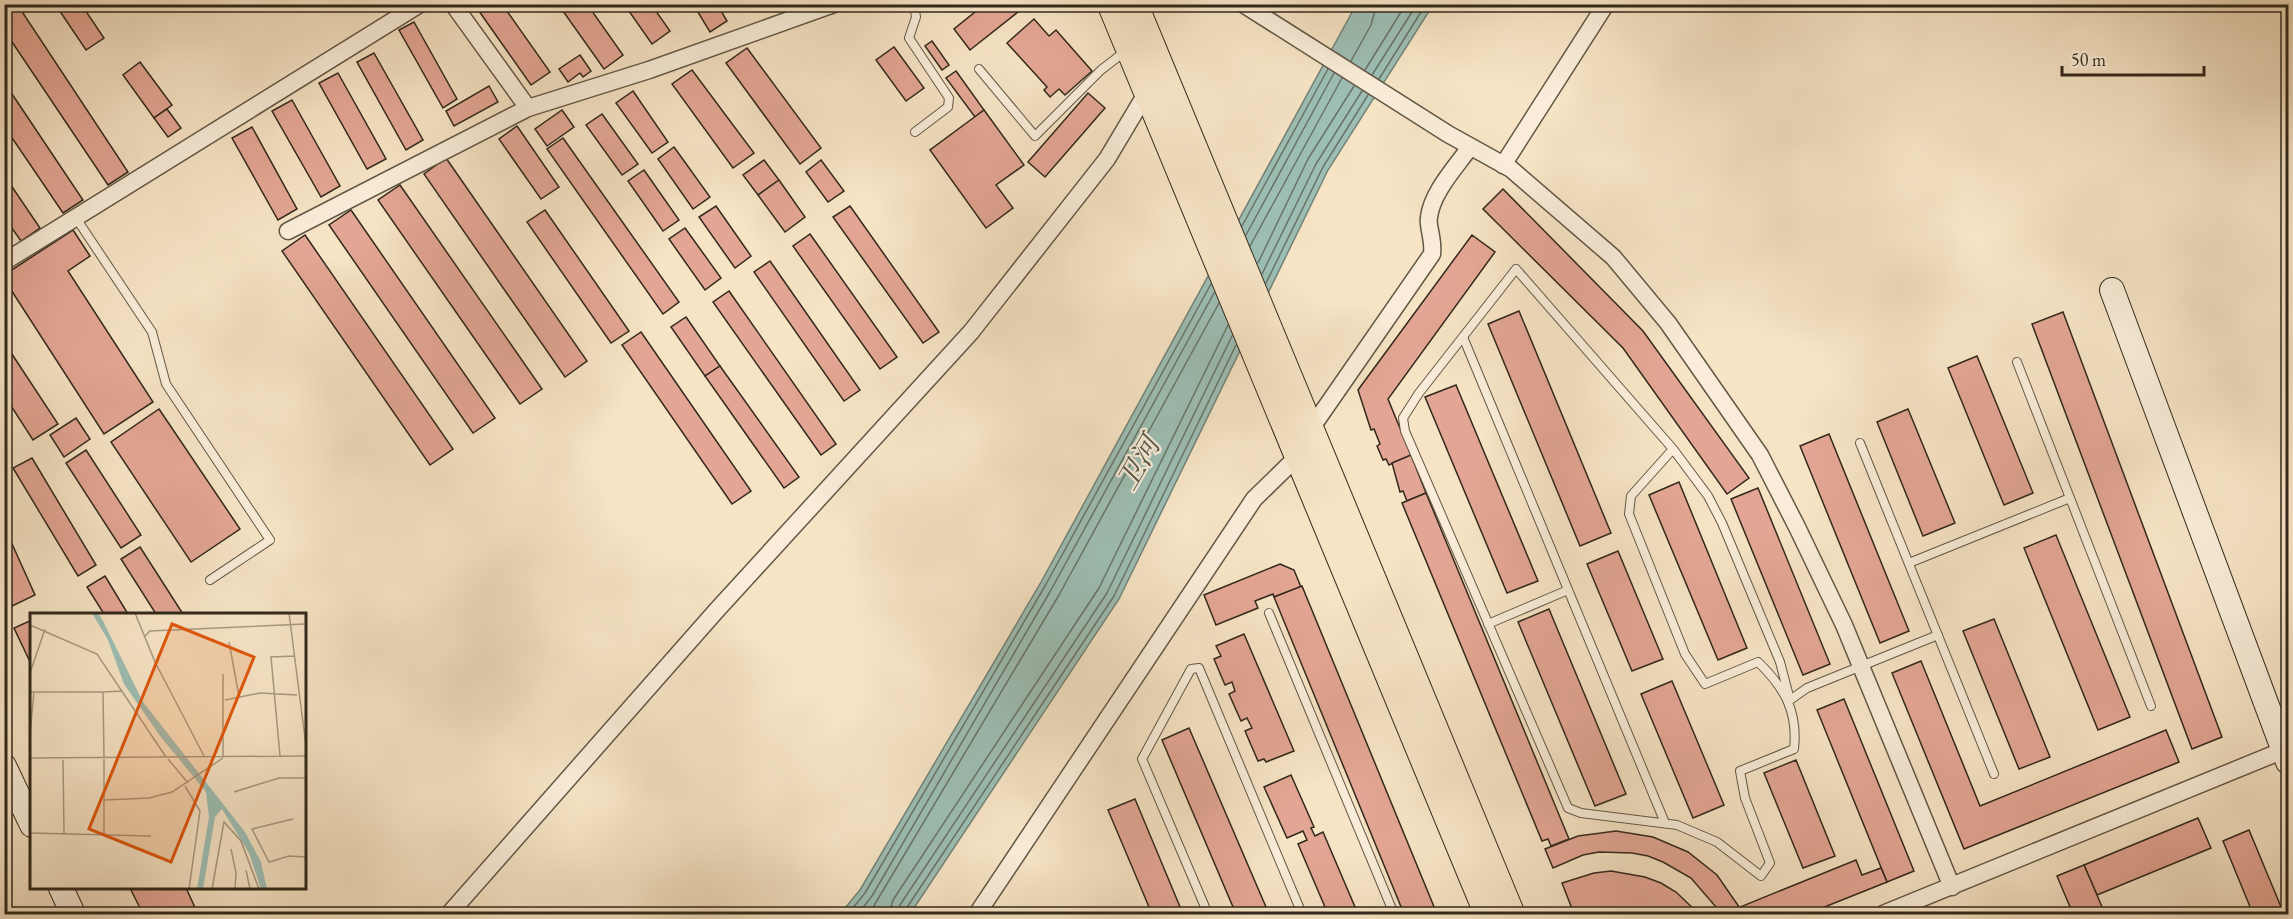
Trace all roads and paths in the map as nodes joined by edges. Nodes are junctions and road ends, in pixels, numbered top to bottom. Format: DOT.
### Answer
graph roads {
  1 [pos="420,4"];
  2 [pos="453,4"];
  3 [pos="834,4"];
  4 [pos="914,4"];
  5 [pos="1111,4"];
  6 [pos="1134,4"];
  7 [pos="1243,4"];
  8 [pos="1606,4"];
  9 [pos="1130,48"];
  10 [pos="979,69"];
  11 [pos="1160,104"];
  12 [pos="528,108"];
  13 [pos="915,132"];
  14 [pos="1470,147"];
  15 [pos="1503,165"];
  16 [pos="76,218"];
  17 [pos="288,231"];
  18 [pos="4,262"];
  19 [pos="2112,290"];
  20 [pos="1463,337"];
  21 [pos="2017,362"];
  22 [pos="1301,426"];
  23 [pos="1860,443"];
  24 [pos="1673,449"];
  25 [pos="1299,456"];
  26 [pos="2070,498"];
  27 [pos="1909,563"];
  28 [pos="210,580"];
  29 [pos="1568,590"];
  30 [pos="1269,613"];
  31 [pos="1488,624"];
  32 [pos="1938,635"];
  33 [pos="1861,666"];
  34 [pos="1790,700"];
  35 [pos="2151,706"];
  36 [pos="2286,756"];
  37 [pos="4,766"];
  38 [pos="1994,774"];
  39 [pos="19,813"];
  40 [pos="1665,823"];
  41 [pos="1952,887"];
  42 [pos="61,889"];
  43 [pos="73,915"];
  44 [pos="449,915"];
  45 [pos="977,915"];
  46 [pos="1208,915"];
  47 [pos="1302,915"];
  48 [pos="1394,915"];
  49 [pos="1488,915"];
  50 [pos="1511,915"];
  51 [pos="1883,915"];
  1 -- 16 [label="street"];
  2 -- 12 [label="street"];
  3 -- 12 [label="street"];
  4 -- 13 [label="lane"];
  5 -- 9 [label="main road"];
  6 -- 11 [label="main road"];
  7 -- 14 [label="street"];
  8 -- 15 [label="street"];
  9 -- 10 [label="lane"];
  9 -- 11 [label="main road"];
  11 -- 22 [label="main road"];
  11 -- 44 [label="street"];
  12 -- 17 [label="street"];
  14 -- 15 [label="street"];
  14 -- 22 [label="street"];
  15 -- 33 [label="street"];
  16 -- 18 [label="street"];
  16 -- 28 [label="lane"];
  19 -- 36 [label="street"];
  20 -- 24 [label="lane"];
  20 -- 29 [label="lane"];
  20 -- 31 [label="lane"];
  21 -- 26 [label="lane"];
  22 -- 25 [label="main road"];
  22 -- 50 [label="main road"];
  23 -- 27 [label="lane"];
  24 -- 34 [label="lane"];
  24 -- 34 [label="lane"];
  25 -- 45 [label="street"];
  25 -- 49 [label="main road"];
  26 -- 27 [label="lane"];
  26 -- 35 [label="lane"];
  27 -- 32 [label="lane"];
  29 -- 31 [label="lane"];
  29 -- 40 [label="lane"];
  30 -- 48 [label="lane"];
  31 -- 40 [label="lane"];
  32 -- 33 [label="lane"];
  32 -- 38 [label="lane"];
  33 -- 34 [label="lane"];
  33 -- 41 [label="street"];
  34 -- 40 [label="lane"];
  36 -- 41 [label="street"];
  37 -- 39 [label="street"];
  41 -- 51 [label="street"];
  42 -- 43 [label="street"];
  46 -- 47 [label="lane"];
}
